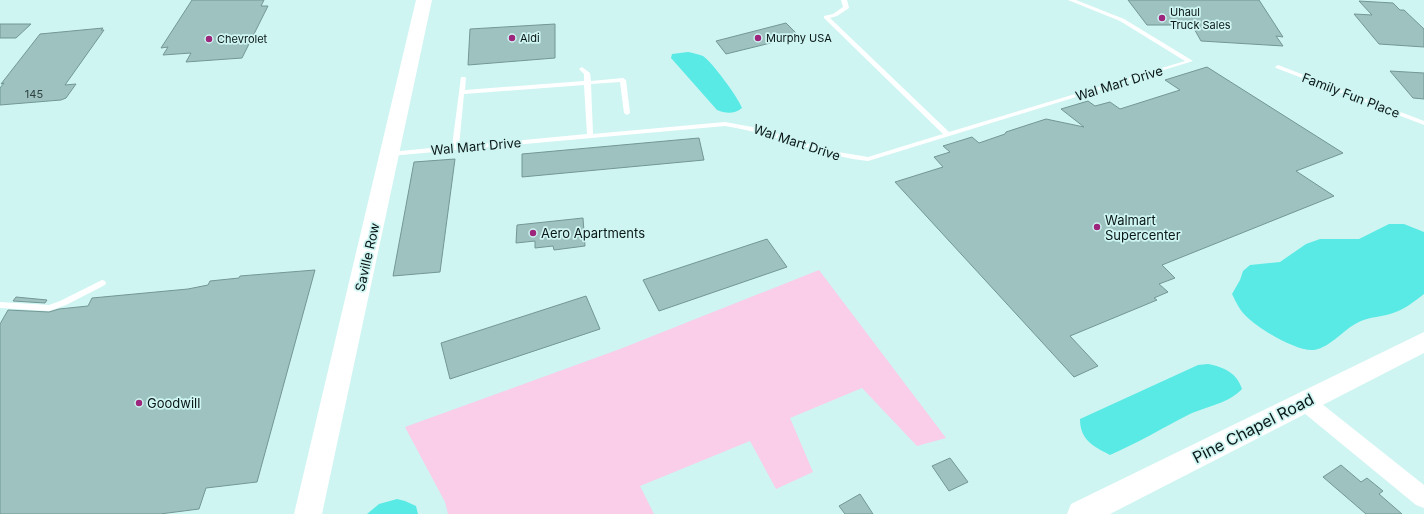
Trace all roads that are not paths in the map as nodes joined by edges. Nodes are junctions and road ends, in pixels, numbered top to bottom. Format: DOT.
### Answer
graph roads {
  1 [pos="424,0"];
  2 [pos="844,0"];
  3 [pos="1071,0"];
  4 [pos="1278,67"];
  5 [pos="582,69"];
  6 [pos="463,78"];
  7 [pos="587,82"];
  8 [pos="462,92"];
  9 [pos="627,113"];
  10 [pos="1424,123"];
  11 [pos="948,135"];
  12 [pos="590,136"];
  13 [pos="455,148"];
  14 [pos="390,154"];
  15 [pos="102,283"];
  16 [pos="0,305"];
  17 [pos="1424,342"];
  18 [pos="1305,402"];
  19 [pos="1424,498"];
  20 [pos="308,514"];
  21 [pos="1081,514"];
  1 -- 14 [label="street, Saville Row"];
  2 -- 11 [label="lane"];
  3 -- 11 [label="lane, Wal Mart Drive"];
  4 -- 10 [label="lane, Family Fun Place"];
  5 -- 7 [label="lane"];
  6 -- 8 [label="lane"];
  7 -- 8 [label="lane"];
  7 -- 9 [label="lane"];
  7 -- 12 [label="lane"];
  8 -- 13 [label="lane"];
  11 -- 12 [label="lane, Wal Mart Drive"];
  12 -- 13 [label="lane, Wal Mart Drive"];
  13 -- 14 [label="lane, Wal Mart Drive"];
  14 -- 20 [label="street, Saville Row"];
  15 -- 16 [label="lane"];
  17 -- 18 [label="street, Pine Chapel Road"];
  18 -- 19 [label="street"];
  18 -- 21 [label="street, Pine Chapel Road"];
}
